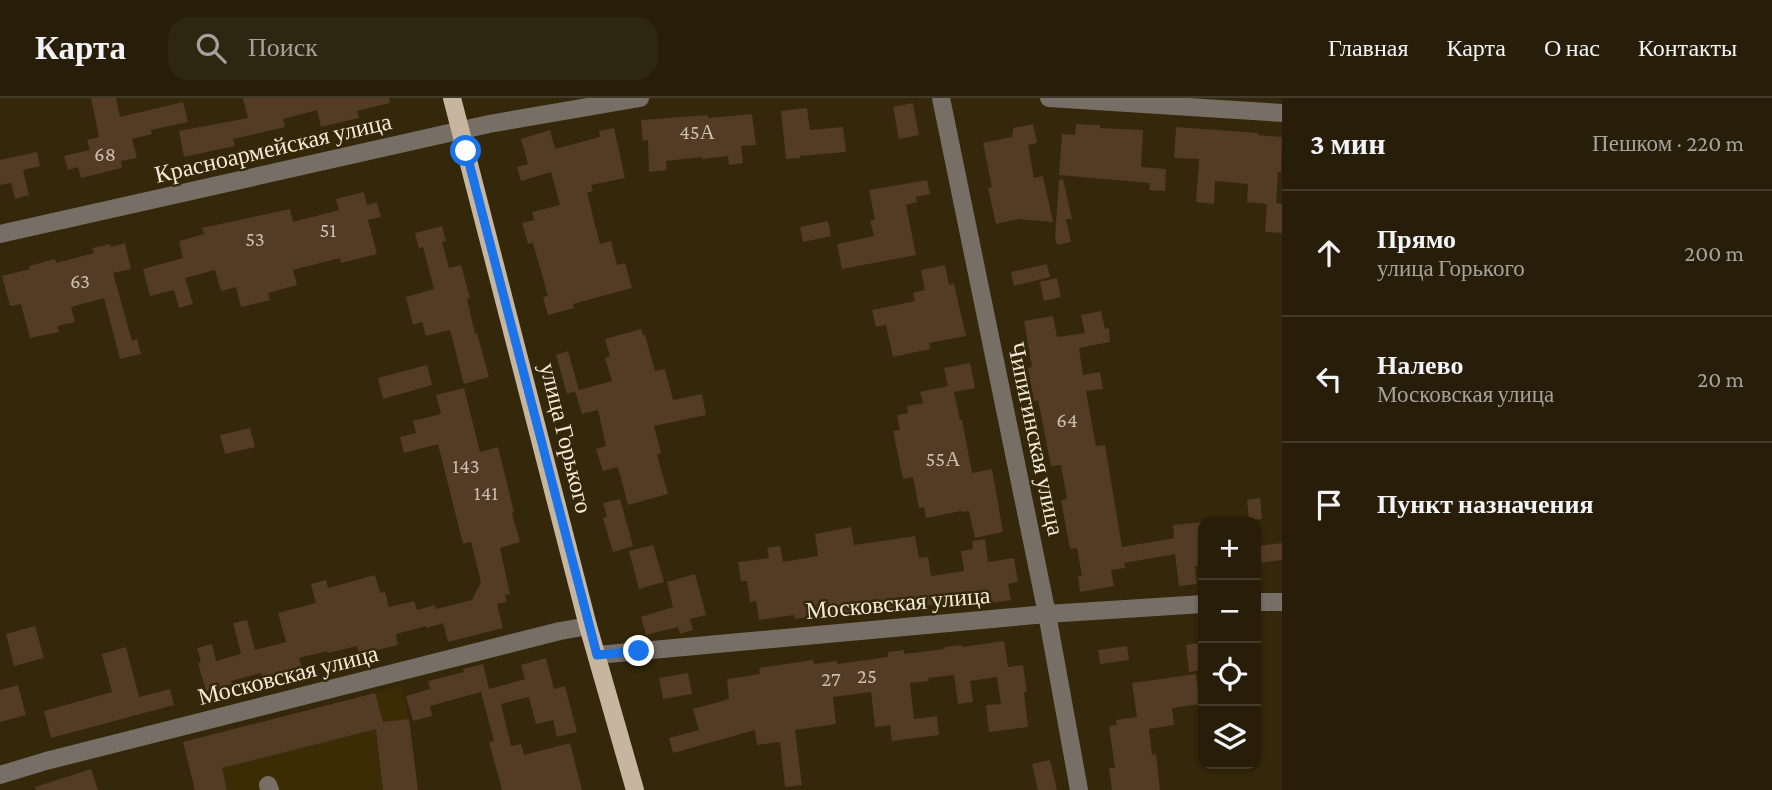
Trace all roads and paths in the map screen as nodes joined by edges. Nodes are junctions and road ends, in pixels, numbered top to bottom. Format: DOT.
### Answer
graph roads {
  1 [pos="453,98"];
  2 [pos="640,98"];
  3 [pos="940,98"];
  4 [pos="1049,98"];
  5 [pos="1282,113"];
  6 [pos="461,131"];
  7 [pos="0,234"];
  8 [pos="1282,602"];
  9 [pos="1261,603"];
  10 [pos="1198,604"];
  11 [pos="1047,614"];
  12 [pos="588,626"];
  13 [pos="597,655"];
  14 [pos="0,775"];
  15 [pos="635,790"];
  16 [pos="1079,790"];
  1 -- 6 [label="main road, улица Горького"];
  2 -- 6 [label="street, Красноармейская улица"];
  3 -- 11 [label="street, Чипигинская улица"];
  4 -- 5 [label="street"];
  6 -- 7 [label="street, Красноармейская улица"];
  6 -- 12 [label="main road, улица Горького"];
  8 -- 9 [label="street"];
  10 -- 11 [label="street, Московская улица"];
  11 -- 13 [label="street, Московская улица"];
  11 -- 16 [label="street, Чипигинская улица"];
  12 -- 13 [label="main road, улица Горького"];
  12 -- 14 [label="street, Московская улица"];
  13 -- 15 [label="main road, улица Горького"];
}
